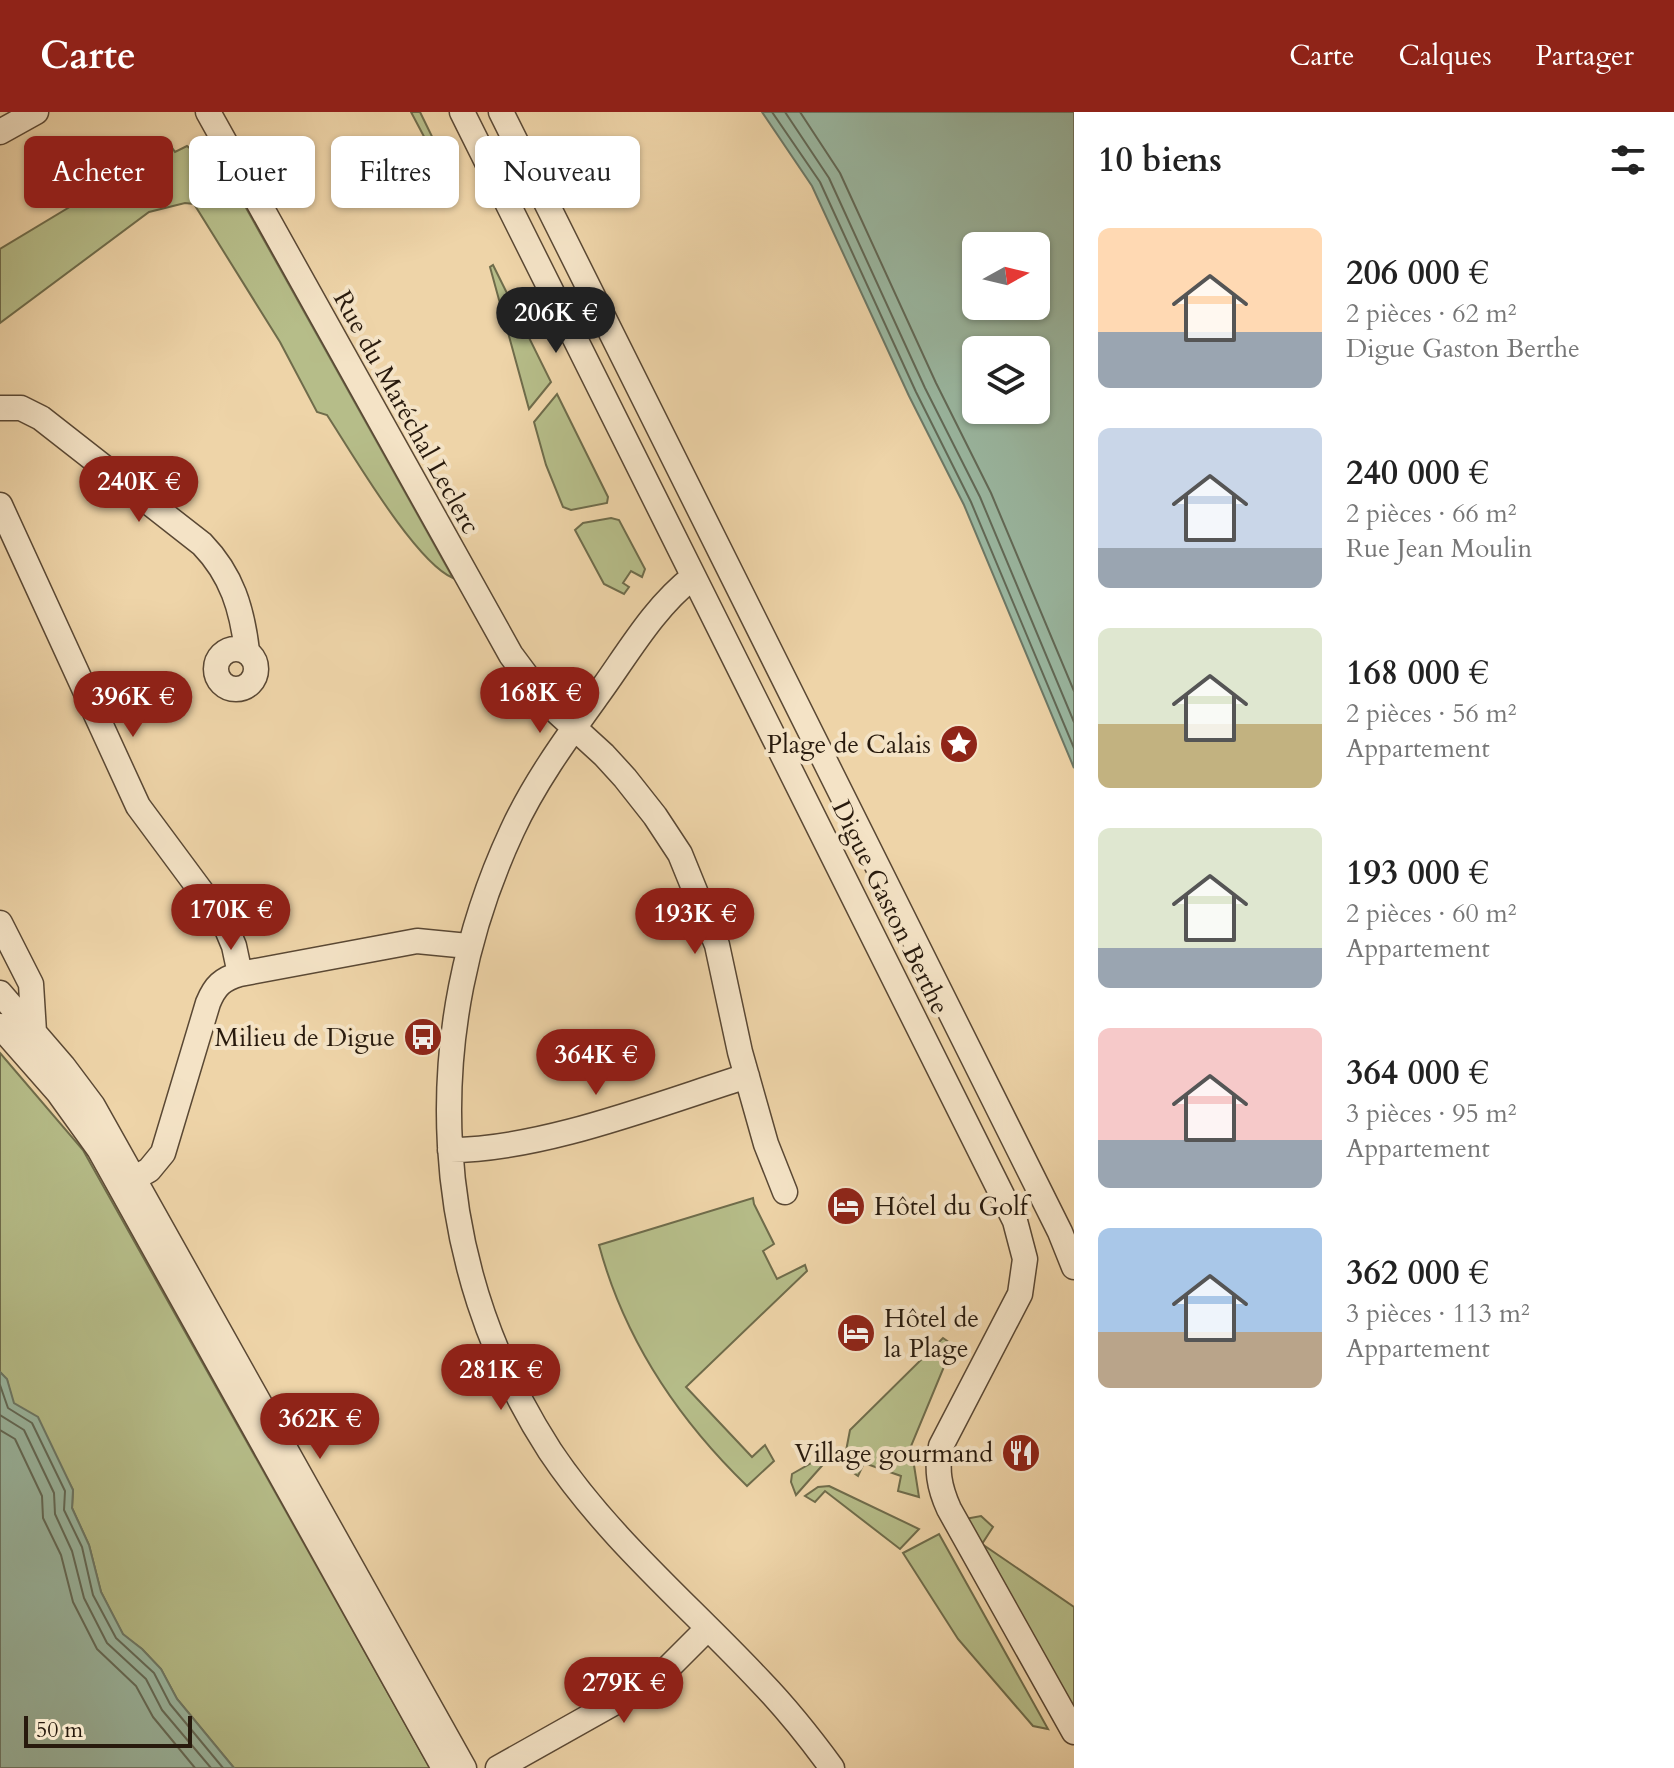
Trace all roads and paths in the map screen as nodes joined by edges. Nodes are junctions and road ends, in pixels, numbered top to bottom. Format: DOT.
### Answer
graph roads {
  1 [pos="36,112"];
  2 [pos="208,112"];
  3 [pos="462,112"];
  4 [pos="501,112"];
  5 [pos="0,132"];
  6 [pos="0,408"];
  7 [pos="0,505"];
  8 [pos="693,577"];
  9 [pos="247,651"];
  10 [pos="573,729"];
  11 [pos="0,923"];
  12 [pos="468,946"];
  13 [pos="240,974"];
  14 [pos="0,993"];
  15 [pos="0,1026"];
  16 [pos="34,1032"];
  17 [pos="747,1076"];
  18 [pos="450,1150"];
  19 [pos="127,1182"];
  20 [pos="785,1192"];
  21 [pos="1074,1267"];
  22 [pos="708,1628"];
  23 [pos="1074,1732"];
  24 [pos="444,1768"];
  25 [pos="464,1768"];
  26 [pos="498,1768"];
  27 [pos="832,1768"];
  1 -- 5 [label="street"];
  2 -- 10 [label="street, Rue du Maréchal Leclerc"];
  3 -- 8 [label="street, Digue Gaston Berthe"];
  4 -- 21 [label="street, Digue Gaston Berthe"];
  6 -- 9 [label="street"];
  7 -- 13 [label="street"];
  8 -- 10 [label="street"];
  8 -- 23 [label="street, Digue Gaston Berthe"];
  10 -- 12 [label="street"];
  10 -- 17 [label="street, Rue du Maréchal Leclerc"];
  11 -- 16 [label="street"];
  12 -- 13 [label="street"];
  12 -- 18 [label="street"];
  13 -- 19 [label="street"];
  14 -- 16 [label="street"];
  15 -- 19 [label="street"];
  16 -- 19 [label="street"];
  17 -- 18 [label="street"];
  17 -- 20 [label="street, Rue du Maréchal Leclerc"];
  18 -- 22 [label="street"];
  19 -- 24 [label="street"];
  19 -- 25 [label="street"];
  22 -- 26 [label="street"];
  22 -- 27 [label="street"];
}
